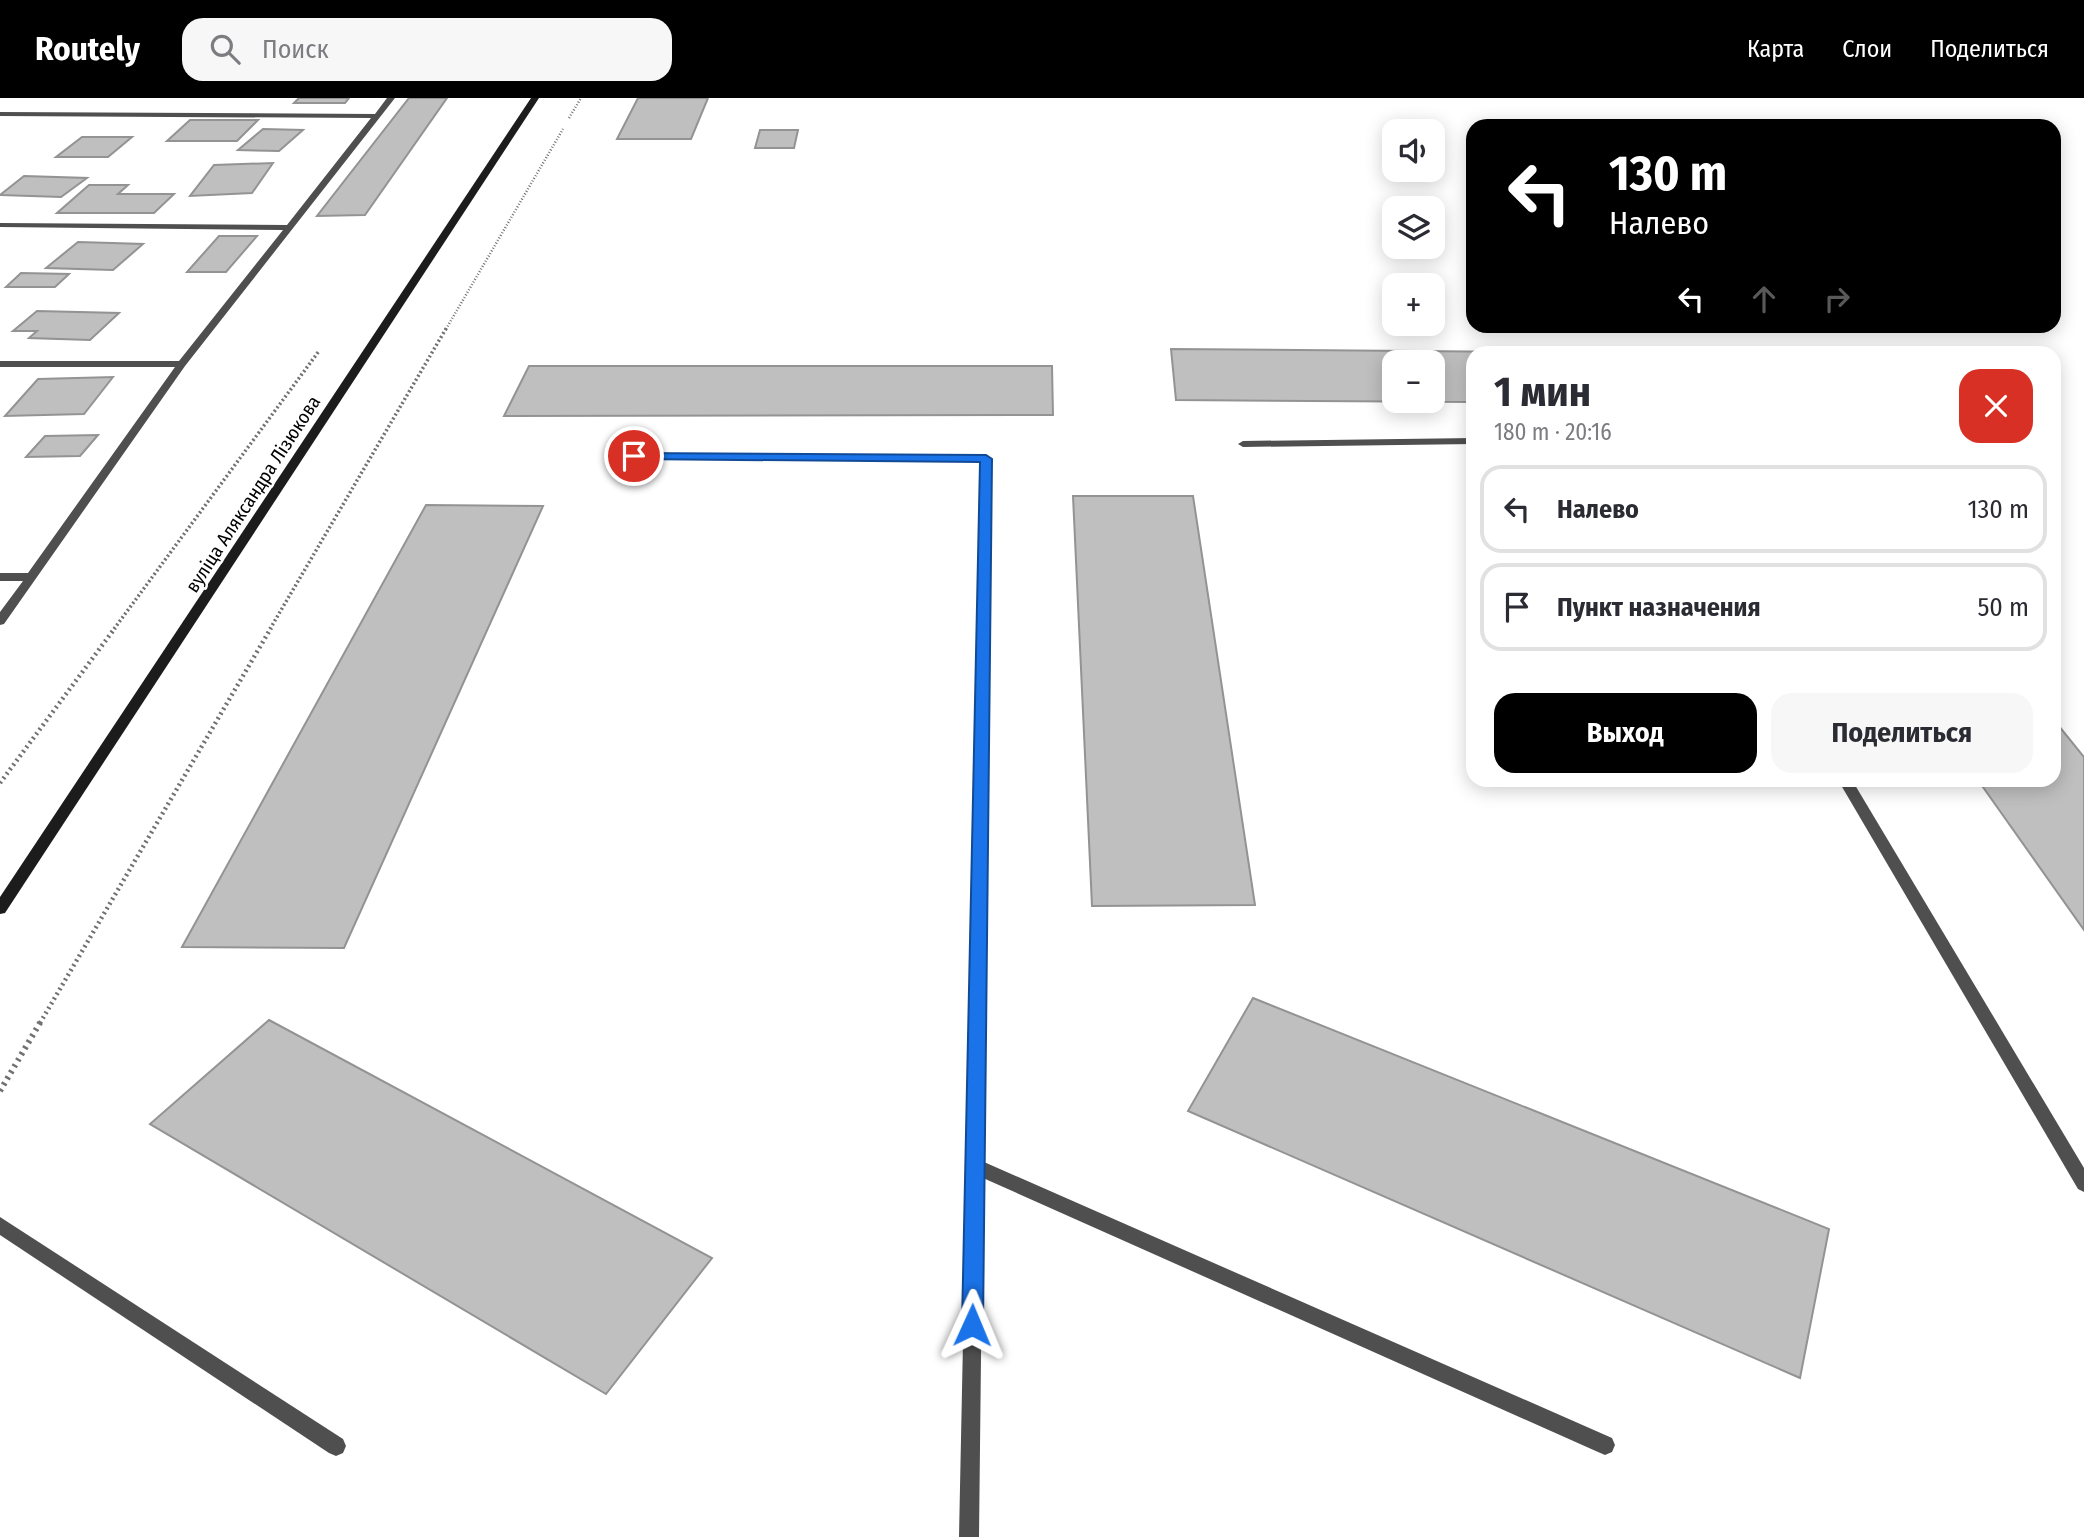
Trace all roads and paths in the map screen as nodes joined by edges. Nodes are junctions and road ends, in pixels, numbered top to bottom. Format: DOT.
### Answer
graph roads {
  1 [pos="391,98"];
  2 [pos="535,98"];
  3 [pos="581,98"];
  4 [pos="0,114"];
  5 [pos="377,116"];
  6 [pos="0,225"];
  7 [pos="290,228"];
  8 [pos="319,350"];
  9 [pos="0,364"];
  10 [pos="182,365"];
  11 [pos="1466,441"];
  12 [pos="1243,444"];
  13 [pos="634,456"];
  14 [pos="0,577"];
  15 [pos="33,577"];
  16 [pos="0,621"];
  17 [pos="0,783"];
  18 [pos="1849,787"];
  19 [pos="0,909"];
  20 [pos="0,1091"];
  21 [pos="975,1166"];
  22 [pos="2084,1184"];
  23 [pos="0,1225"];
  24 [pos="1605,1445"];
  25 [pos="336,1446"];
  26 [pos="969,1537"];
  1 -- 5 [label="lane"];
  2 -- 19 [label="street, вуліца Аляксандра Лізюкова"];
  3 -- 20 [label="path"];
  4 -- 5 [label="lane"];
  5 -- 7 [label="lane"];
  6 -- 7 [label="lane"];
  7 -- 10 [label="lane"];
  8 -- 17 [label="path"];
  9 -- 10 [label="lane"];
  10 -- 15 [label="lane"];
  11 -- 12 [label="lane"];
  13 -- 21 [label="lane"];
  14 -- 15 [label="lane"];
  15 -- 16 [label="lane"];
  18 -- 22 [label="lane"];
  21 -- 24 [label="lane"];
  21 -- 26 [label="lane"];
  23 -- 25 [label="lane"];
}
